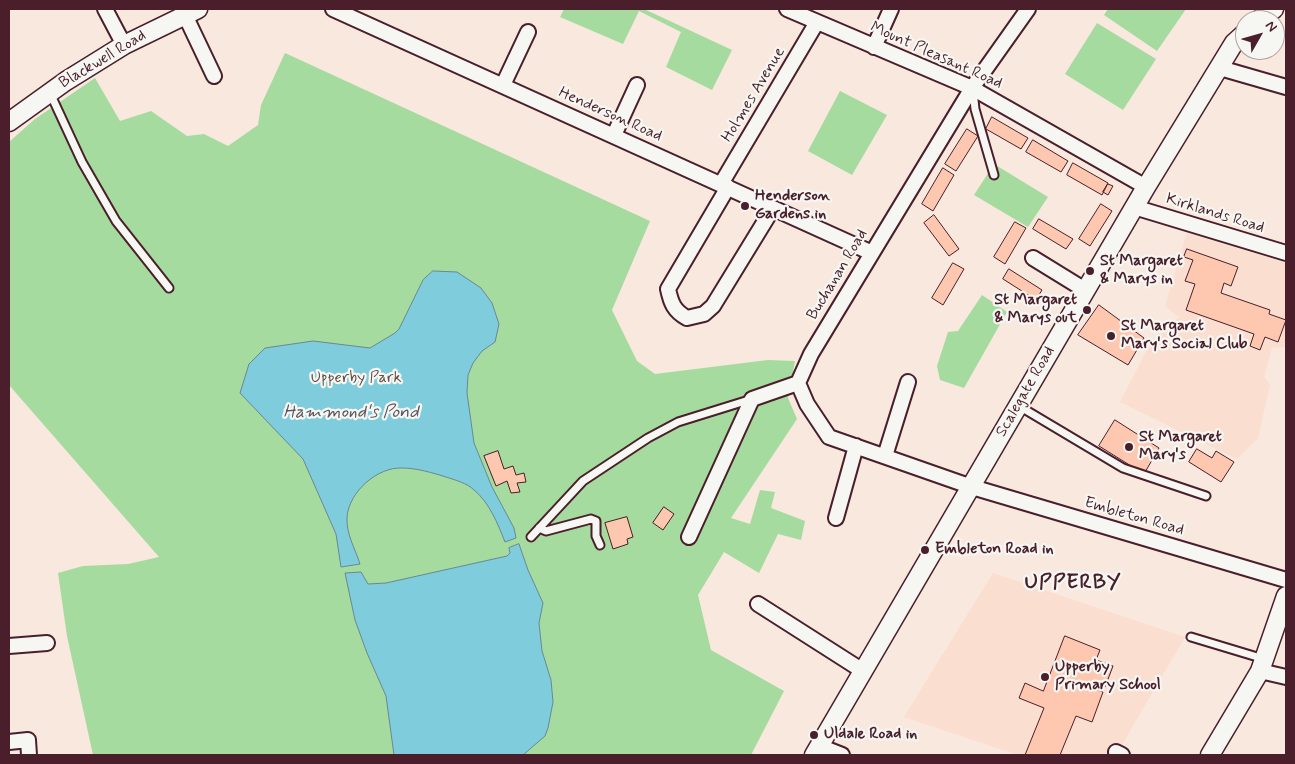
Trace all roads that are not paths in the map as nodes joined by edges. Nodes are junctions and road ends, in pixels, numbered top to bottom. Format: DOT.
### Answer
graph roads {
  1 [pos="105,9"];
  2 [pos="333,9"];
  3 [pos="787,9"];
  4 [pos="891,9"];
  5 [pos="1028,9"];
  6 [pos="192,12"];
  7 [pos="817,22"];
  8 [pos="528,32"];
  9 [pos="1235,43"];
  10 [pos="124,44"];
  11 [pos="874,47"];
  12 [pos="1220,68"];
  13 [pos="214,76"];
  14 [pos="503,85"];
  15 [pos="636,86"];
  16 [pos="1286,86"];
  17 [pos="972,88"];
  18 [pos="50,93"];
  19 [pos="11,121"];
  20 [pos="614,136"];
  21 [pos="994,174"];
  22 [pos="725,186"];
  23 [pos="1146,187"];
  24 [pos="1134,207"];
  25 [pos="773,208"];
  26 [pos="872,252"];
  27 [pos="1286,253"];
  28 [pos="1033,258"];
  29 [pos="169,288"];
  30 [pos="1085,290"];
  31 [pos="908,382"];
  32 [pos="798,383"];
  33 [pos="752,399"];
  34 [pos="1019,405"];
  35 [pos="856,446"];
  36 [pos="885,456"];
  37 [pos="972,488"];
  38 [pos="1206,496"];
  39 [pos="836,518"];
  40 [pos="539,528"];
  41 [pos="531,537"];
  42 [pos="689,537"];
  43 [pos="600,545"];
  44 [pos="1286,580"];
  45 [pos="1286,596"];
  46 [pos="758,604"];
  47 [pos="1191,637"];
  48 [pos="47,643"];
  49 [pos="9,646"];
  50 [pos="1262,665"];
  51 [pos="863,672"];
  52 [pos="1286,677"];
  53 [pos="9,742"];
  54 [pos="816,751"];
  55 [pos="28,755"];
  56 [pos="842,755"];
  57 [pos="1210,755"];
  1 -- 10 [label="street"];
  2 -- 14 [label="street, Henderson Road"];
  3 -- 7 [label="street, Mount Pleasant Road"];
  4 -- 11 [label="street"];
  5 -- 17 [label="street, Buchanan Road"];
  6 -- 10 [label="street, Blackwell Road"];
  6 -- 13 [label="street"];
  7 -- 11 [label="street, Mount Pleasant Road"];
  7 -- 22 [label="street, Holmes Avenue"];
  8 -- 14 [label="street"];
  9 -- 12 [label="street, Scalegate Road"];
  10 -- 18 [label="street, Blackwell Road"];
  11 -- 17 [label="street, Mount Pleasant Road"];
  12 -- 16 [label="street"];
  12 -- 23 [label="street, Scalegate Road"];
  14 -- 20 [label="street, Henderson Road"];
  15 -- 20 [label="street"];
  17 -- 21 [label="lane"];
  17 -- 23 [label="street, Mount Pleasant Road"];
  17 -- 26 [label="street, Buchanan Road"];
  18 -- 19 [label="street, Blackwell Road"];
  18 -- 29 [label="lane"];
  20 -- 22 [label="street, Henderson Road"];
  22 -- 25 [label="street, Henderson Road"];
  22 -- 25 [label="street, Holmes Avenue"];
  23 -- 24 [label="street, Scalegate Road"];
  24 -- 27 [label="street, Kirklands Road"];
  24 -- 30 [label="street, Scalegate Road"];
  25 -- 26 [label="street, Henderson Road"];
  26 -- 32 [label="street, Buchanan Road"];
  28 -- 30 [label="street"];
  30 -- 34 [label="street, Scalegate Road"];
  31 -- 36 [label="street"];
  32 -- 33 [label="street"];
  32 -- 35 [label="street"];
  33 -- 40 [label="lane"];
  33 -- 42 [label="street"];
  34 -- 37 [label="street, Scalegate Road"];
  34 -- 38 [label="lane"];
  35 -- 36 [label="street"];
  35 -- 39 [label="street"];
  36 -- 37 [label="street"];
  37 -- 44 [label="street, Embleton Road"];
  37 -- 51 [label="street, Scalegate Road"];
  40 -- 41 [label="lane"];
  40 -- 43 [label="lane"];
  45 -- 50 [label="street"];
  46 -- 51 [label="street"];
  47 -- 50 [label="lane"];
  48 -- 49 [label="street"];
  50 -- 52 [label="street"];
  50 -- 57 [label="street"];
  51 -- 54 [label="street, Scalegate Road"];
  53 -- 55 [label="street"];
  54 -- 56 [label="street"];
}
